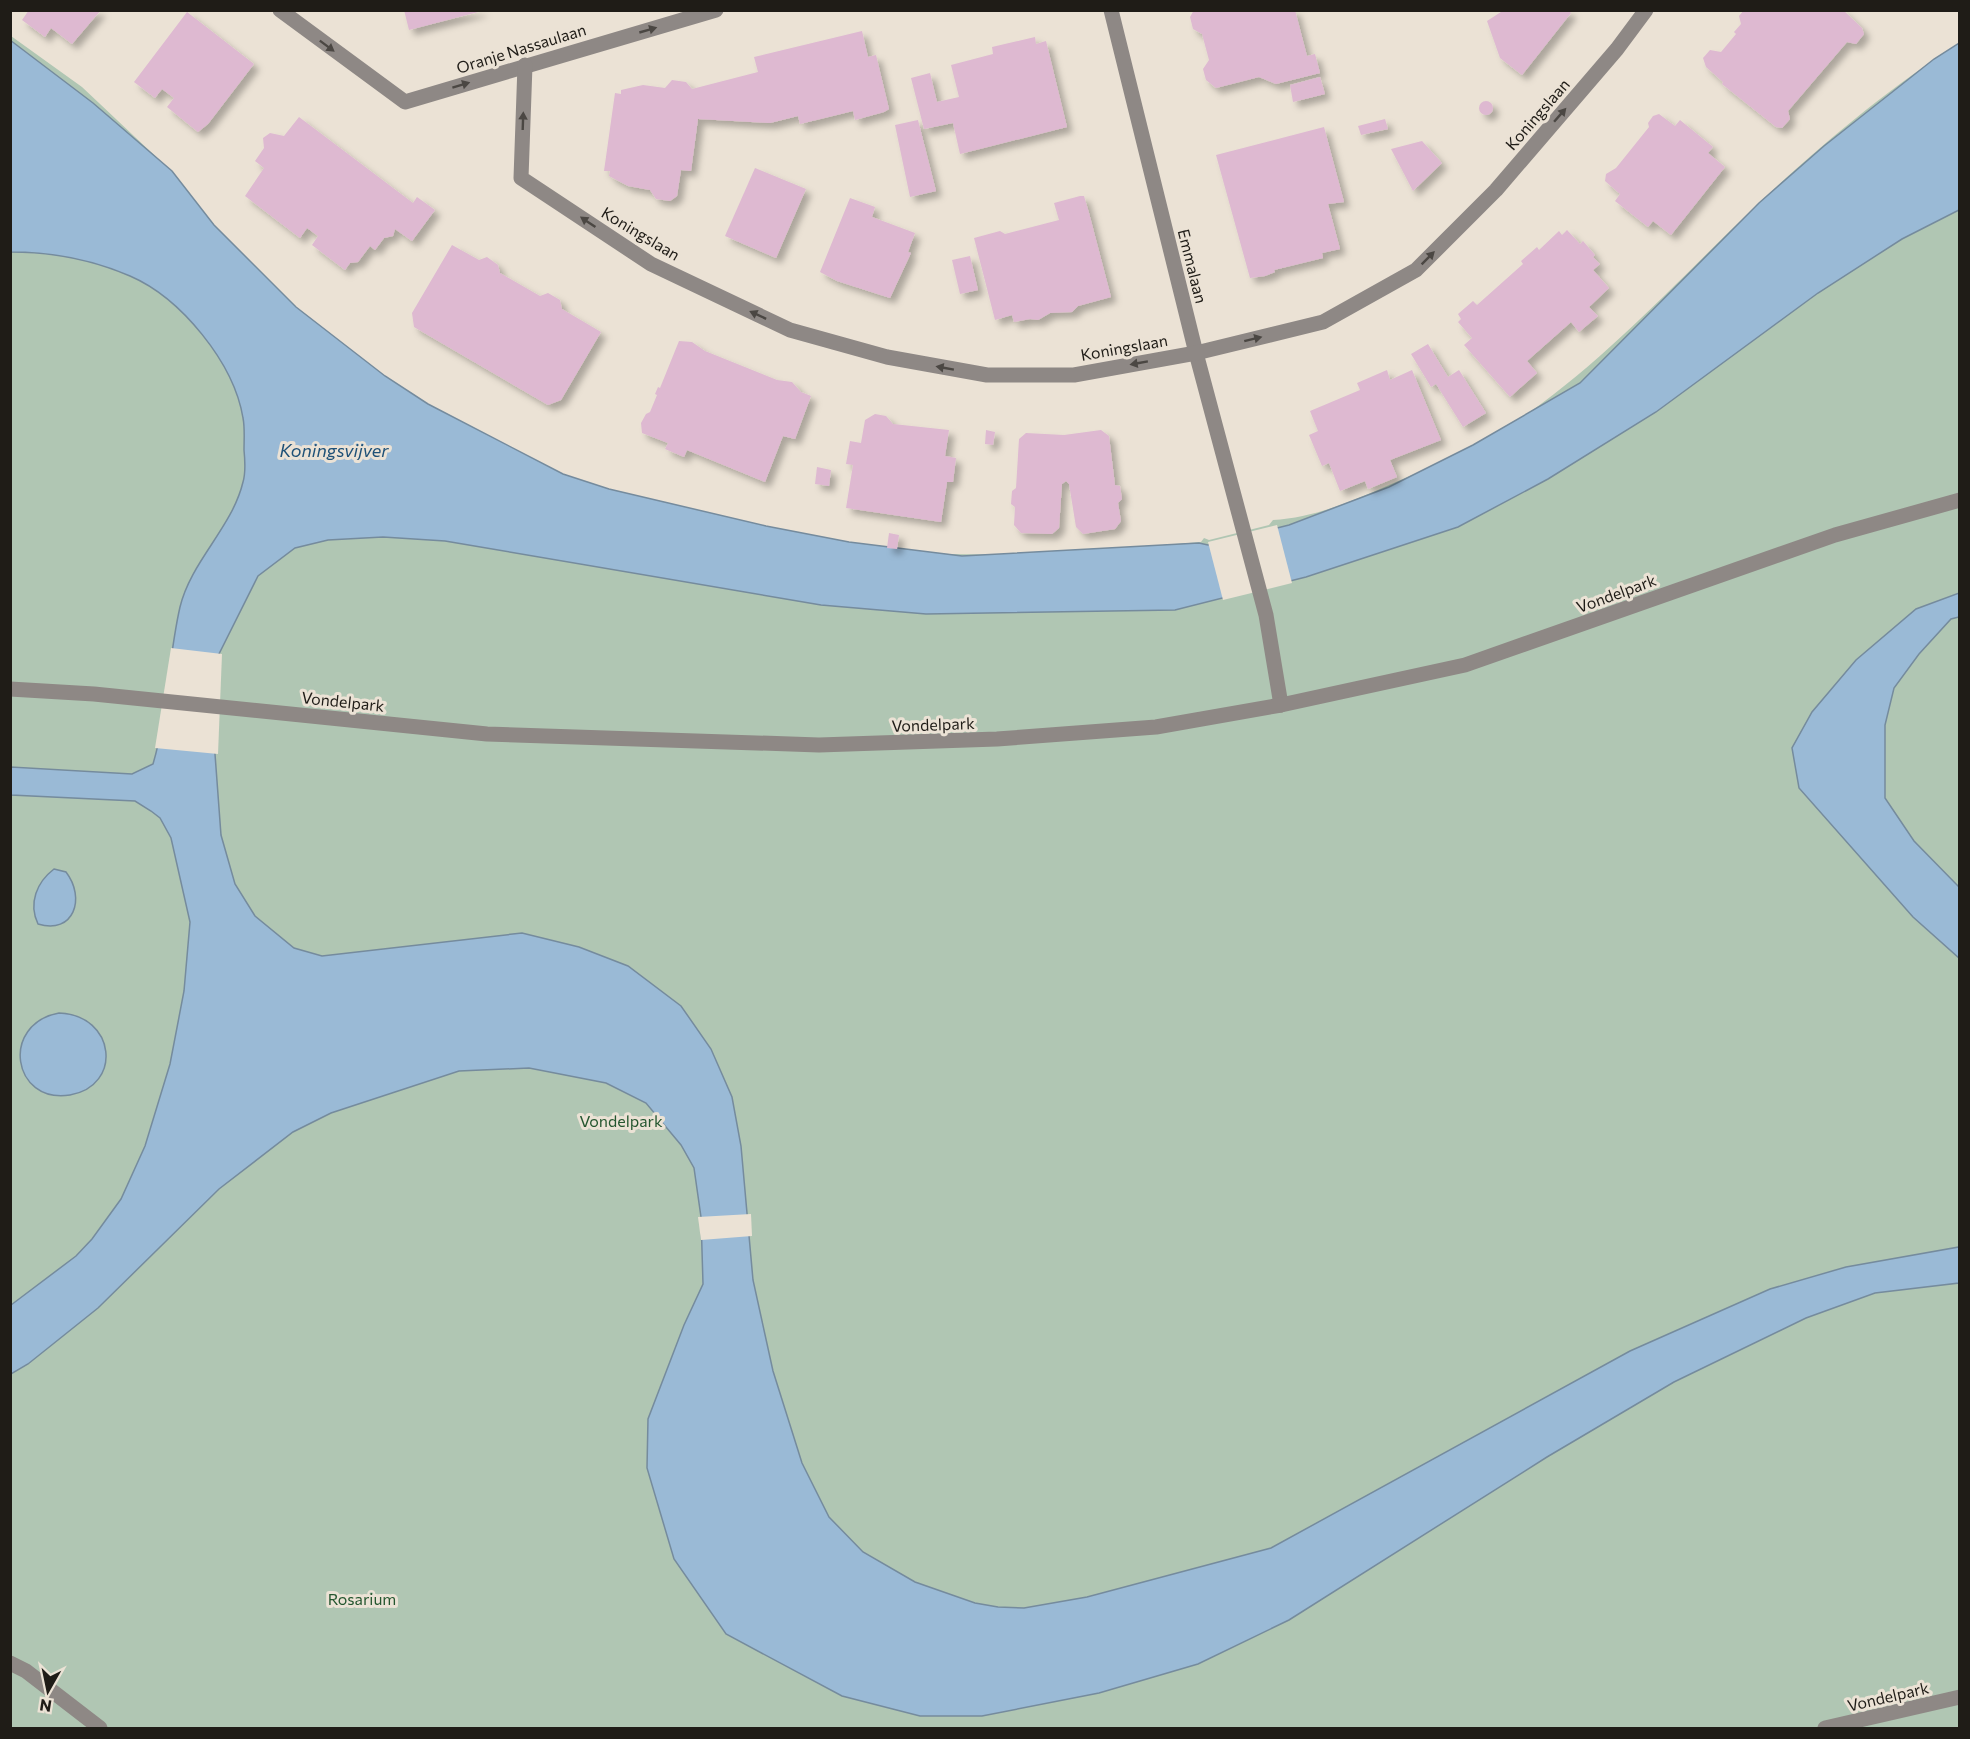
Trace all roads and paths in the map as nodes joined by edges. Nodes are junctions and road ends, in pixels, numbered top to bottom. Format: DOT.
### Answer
graph roads {
  1 [pos="280,10"];
  2 [pos="716,10"];
  3 [pos="1111,10"];
  4 [pos="1646,10"];
  5 [pos="525,65"];
  6 [pos="1196,353"];
  7 [pos="1959,500"];
  8 [pos="10,689"];
  9 [pos="1281,705"];
  10 [pos="10,1663"];
  11 [pos="1959,1697"];
  12 [pos="100,1728"];
  13 [pos="1825,1728"];
  1 -- 5 [label="street, Oranje Nassaulaan, one-way"];
  5 -- 2 [label="street, Oranje Nassaulaan, one-way"];
  3 -- 6 [label="street, Emmalaan"];
  6 -- 4 [label="street, Koningslaan, one-way"];
  6 -- 5 [label="street, Koningslaan, one-way"];
  6 -- 9 [label="street, Emmalaan"];
  7 -- 9 [label="street, Vondelpark"];
  8 -- 9 [label="street, Vondelpark"];
  10 -- 12 [label="street"];
  11 -- 13 [label="street, Vondelpark"];
}
